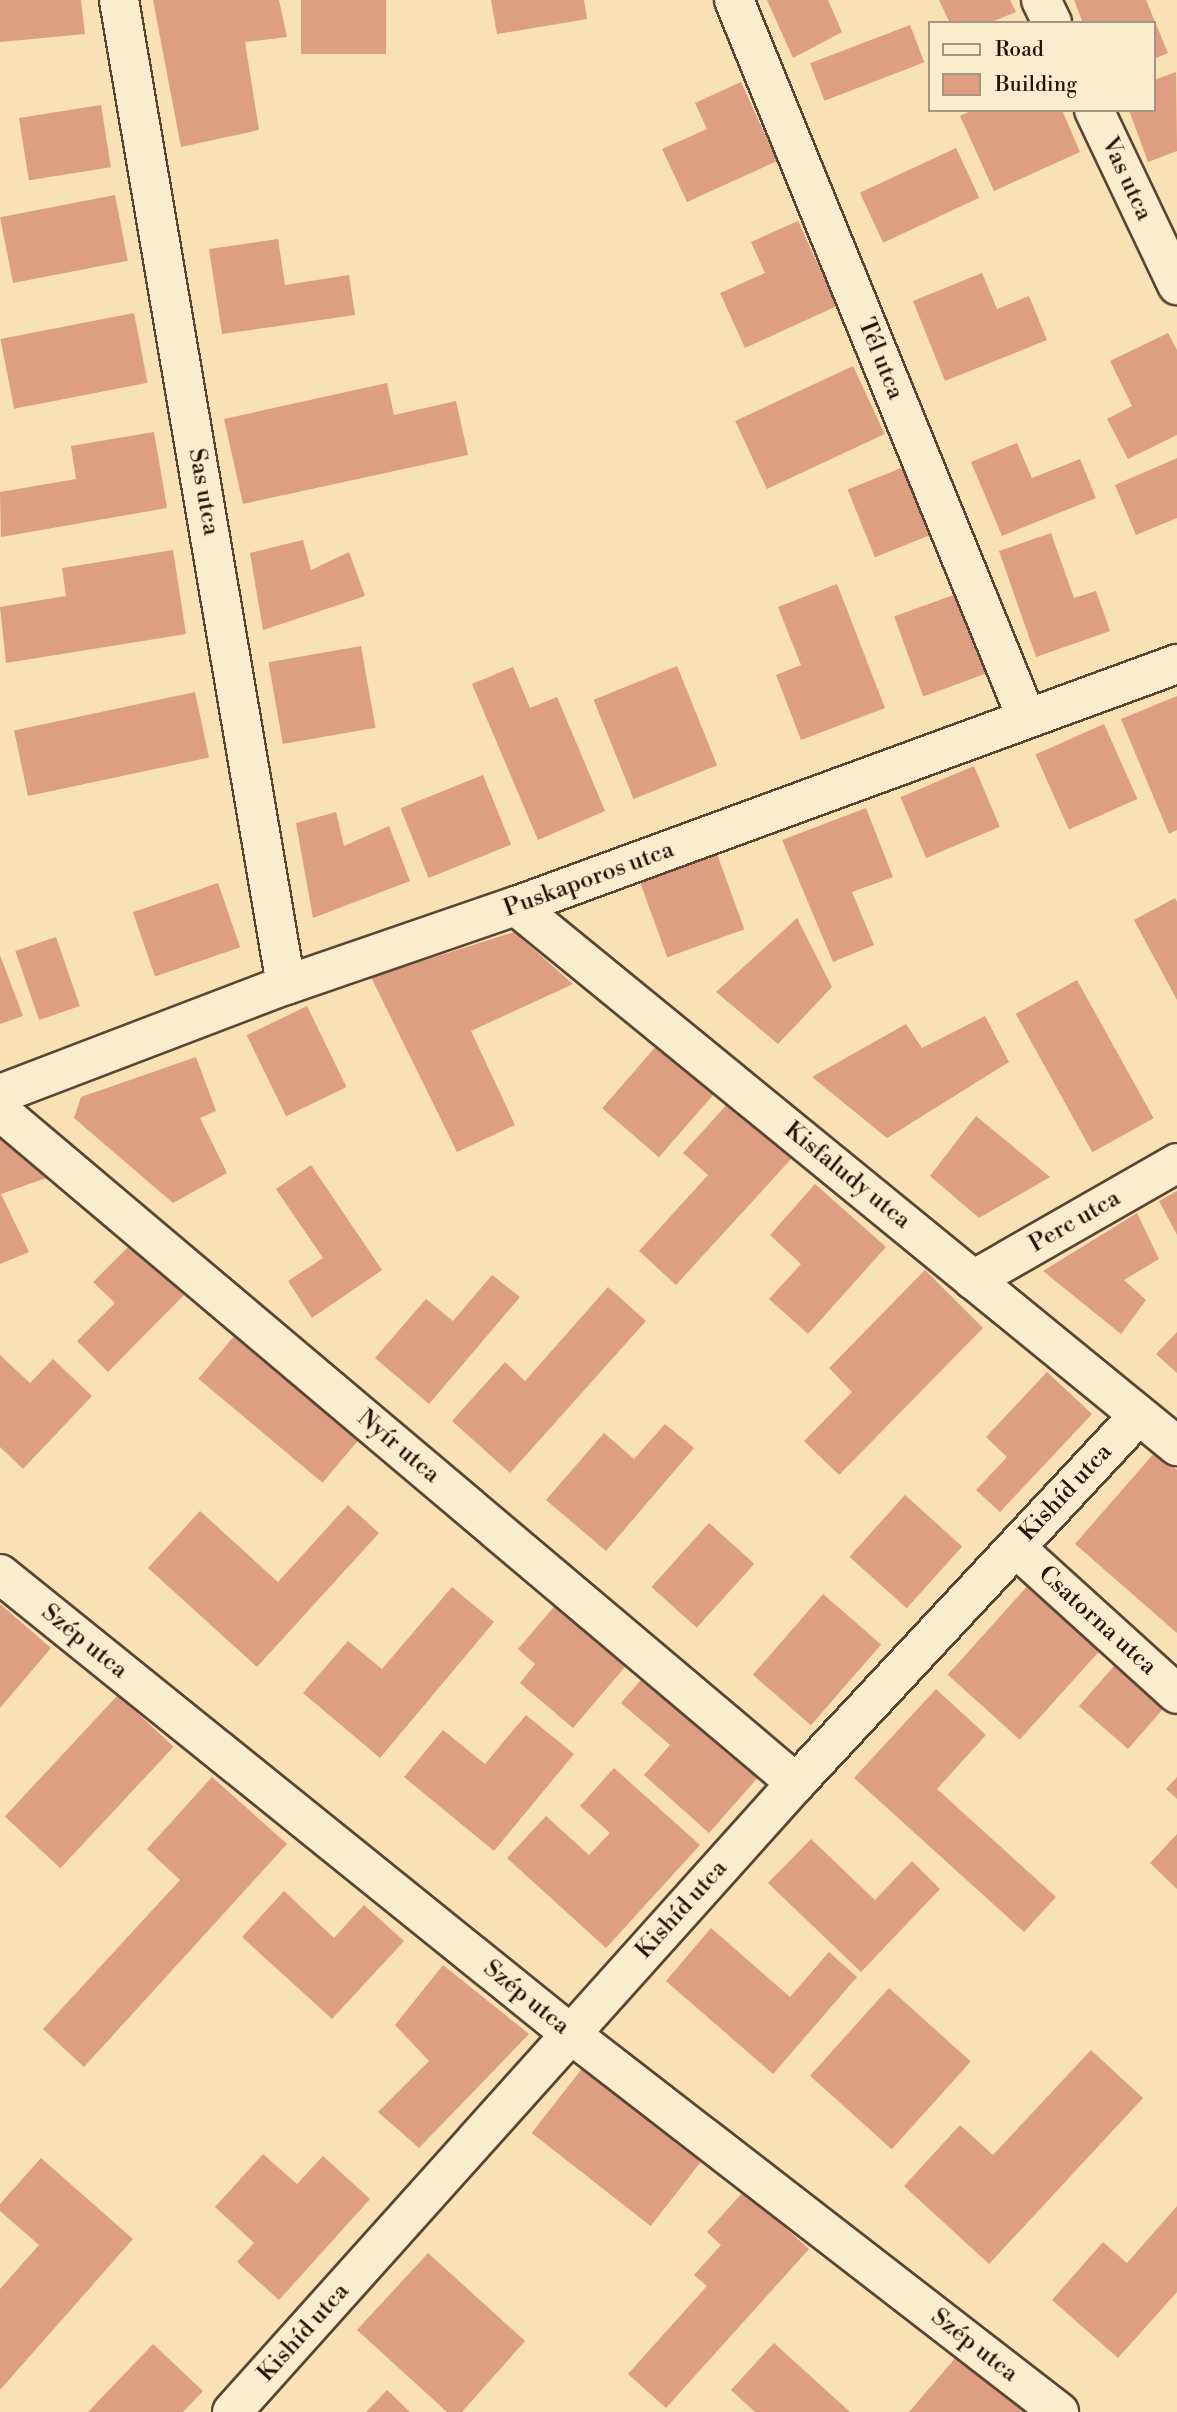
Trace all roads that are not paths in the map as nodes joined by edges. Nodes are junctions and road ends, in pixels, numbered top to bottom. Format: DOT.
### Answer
graph roads {
  1 [pos="119,0"];
  2 [pos="734,0"];
  3 [pos="1041,0"];
  4 [pos="1051,21"];
  5 [pos="1095,112"];
  6 [pos="1177,285"];
  7 [pos="1177,664"];
  8 [pos="1027,719"];
  9 [pos="516,906"];
  10 [pos="286,985"];
  11 [pos="0,1094"];
  12 [pos="0,1111"];
  13 [pos="1177,1163"];
  14 [pos="973,1280"];
  15 [pos="1139,1415"];
  16 [pos="1177,1446"];
  17 [pos="1016,1548"];
  18 [pos="0,1574"];
  19 [pos="1177,1694"];
  20 [pos="796,1783"];
  21 [pos="572,2035"];
  22 [pos="232,2412"];
  23 [pos="1059,2412"];
  1 -- 10 [label="street, Sas utca"];
  2 -- 8 [label="street, Tél utca"];
  3 -- 4 [label="street"];
  5 -- 6 [label="street, Vas utca"];
  7 -- 8 [label="street, Puskaporos utca"];
  8 -- 9 [label="street, Puskaporos utca"];
  9 -- 10 [label="street, Puskaporos utca"];
  9 -- 14 [label="street, Kisfaludy utca"];
  10 -- 11 [label="street, Puskaporos utca"];
  12 -- 20 [label="street, Nyír utca"];
  13 -- 14 [label="street, Perc utca"];
  14 -- 15 [label="street, Kisfaludy utca"];
  15 -- 16 [label="street, Kisfaludy utca"];
  15 -- 17 [label="street, Kishíd utca"];
  17 -- 19 [label="street, Csatorna utca"];
  17 -- 20 [label="street, Kishíd utca"];
  18 -- 21 [label="street, Szép utca"];
  20 -- 21 [label="street, Kishíd utca"];
  21 -- 22 [label="street, Kishíd utca"];
  21 -- 23 [label="street, Szép utca"];
}
